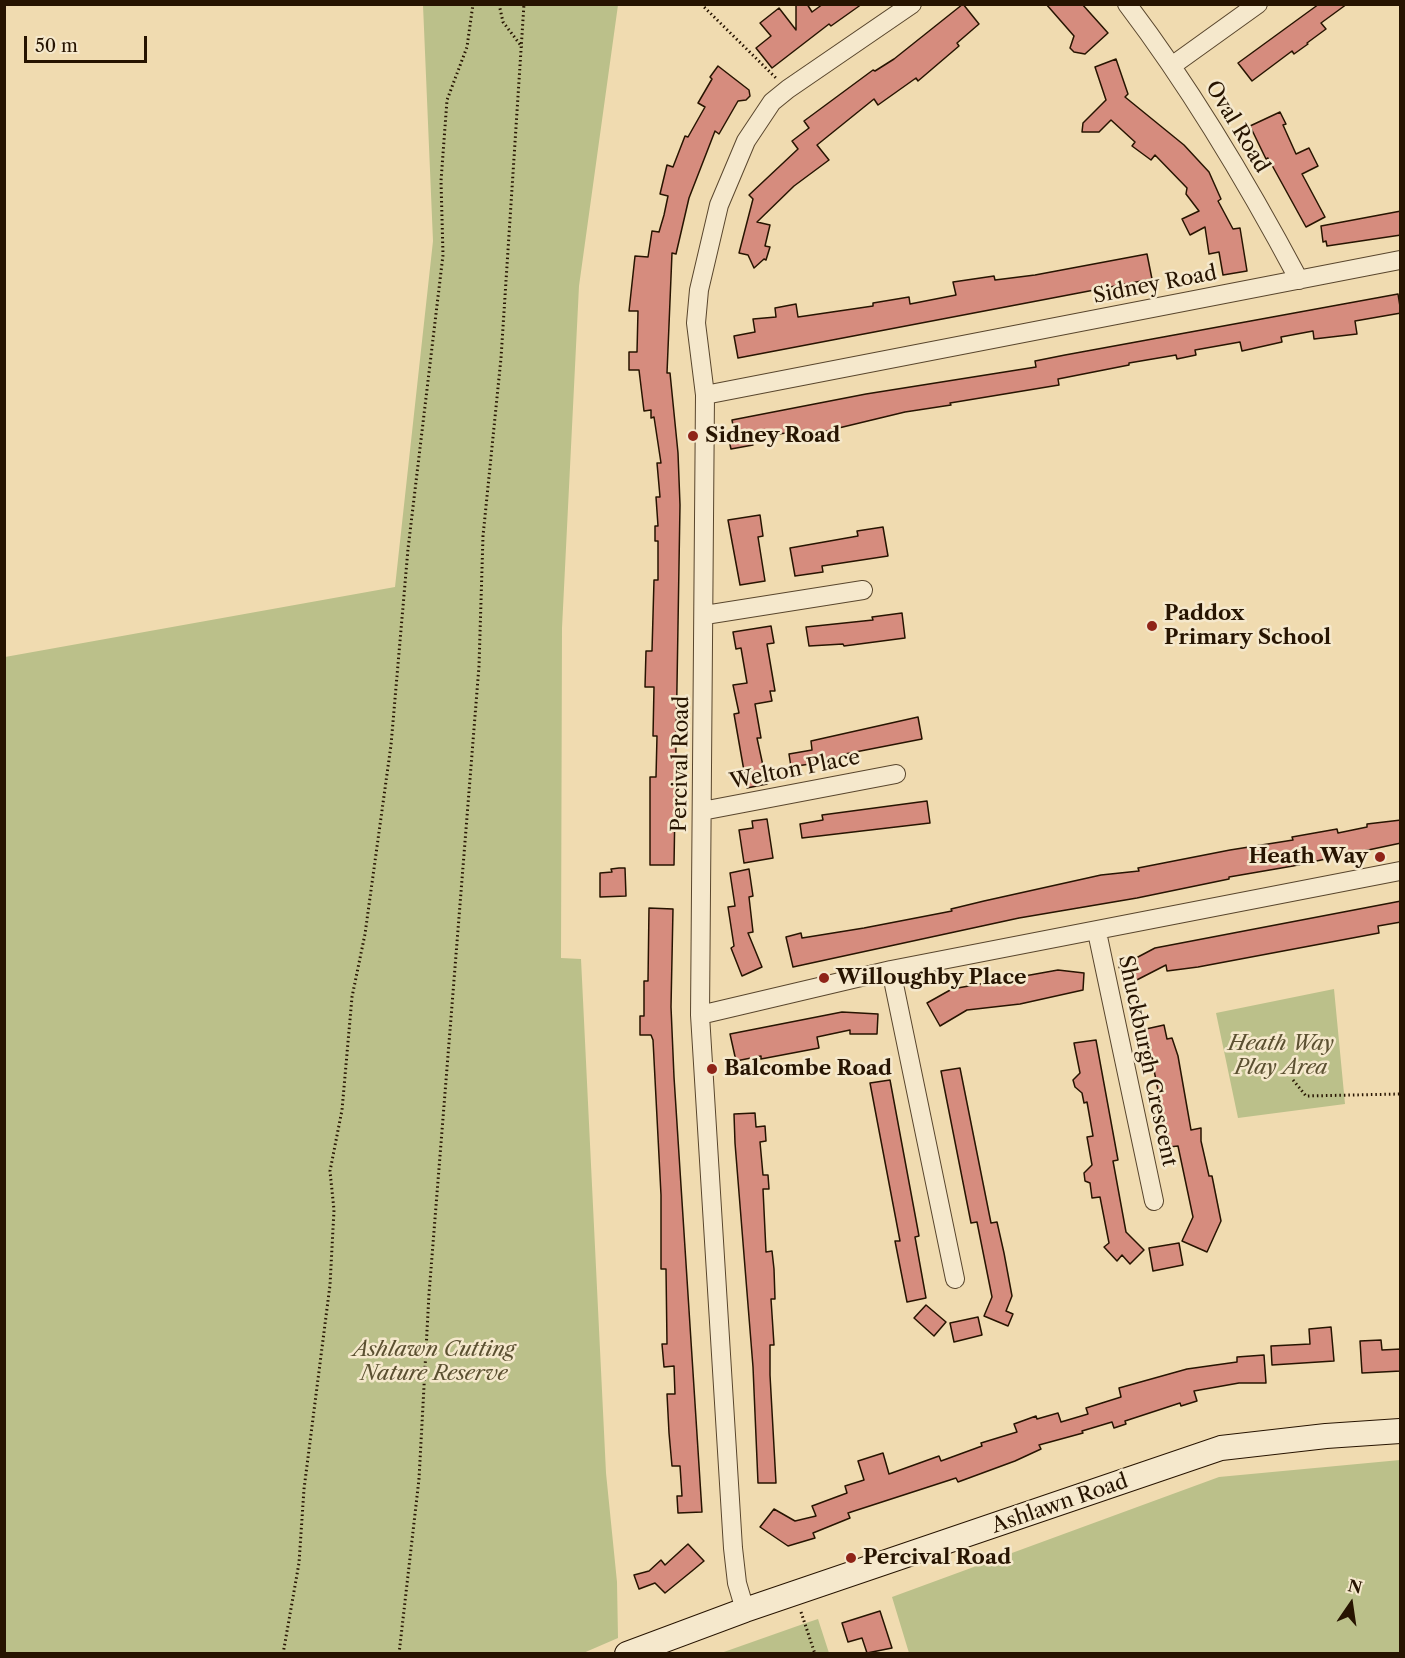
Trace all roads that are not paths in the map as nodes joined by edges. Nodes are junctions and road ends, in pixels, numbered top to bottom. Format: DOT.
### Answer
graph roads {
  1 [pos="912,4"];
  2 [pos="1127,4"];
  3 [pos="1258,4"];
  4 [pos="1173,65"];
  5 [pos="1401,260"];
  6 [pos="1299,280"];
  7 [pos="705,395"];
  8 [pos="862,590"];
  9 [pos="705,615"];
  10 [pos="896,774"];
  11 [pos="702,811"];
  12 [pos="1401,871"];
  13 [pos="1097,932"];
  14 [pos="891,970"];
  15 [pos="700,1015"];
  16 [pos="1154,1201"];
  17 [pos="955,1279"];
  18 [pos="1401,1431"];
  19 [pos="745,1610"];
  20 [pos="627,1653"];
  1 -- 7 [label="street, Percival Road"];
  2 -- 4 [label="street, Oval Road"];
  3 -- 4 [label="street"];
  4 -- 6 [label="street, Oval Road"];
  5 -- 6 [label="street, Sidney Road"];
  6 -- 7 [label="street, Sidney Road"];
  7 -- 9 [label="street, Percival Road"];
  8 -- 9 [label="street"];
  9 -- 11 [label="street, Percival Road"];
  10 -- 11 [label="street, Welton Place"];
  11 -- 15 [label="street, Percival Road"];
  12 -- 13 [label="street"];
  13 -- 14 [label="street"];
  13 -- 16 [label="street, Shuckburgh Crescent"];
  14 -- 15 [label="street"];
  14 -- 17 [label="street"];
  15 -- 19 [label="street, Percival Road"];
  18 -- 19 [label="main road, Ashlawn Road"];
  19 -- 20 [label="main road, Ashlawn Road"];
}
